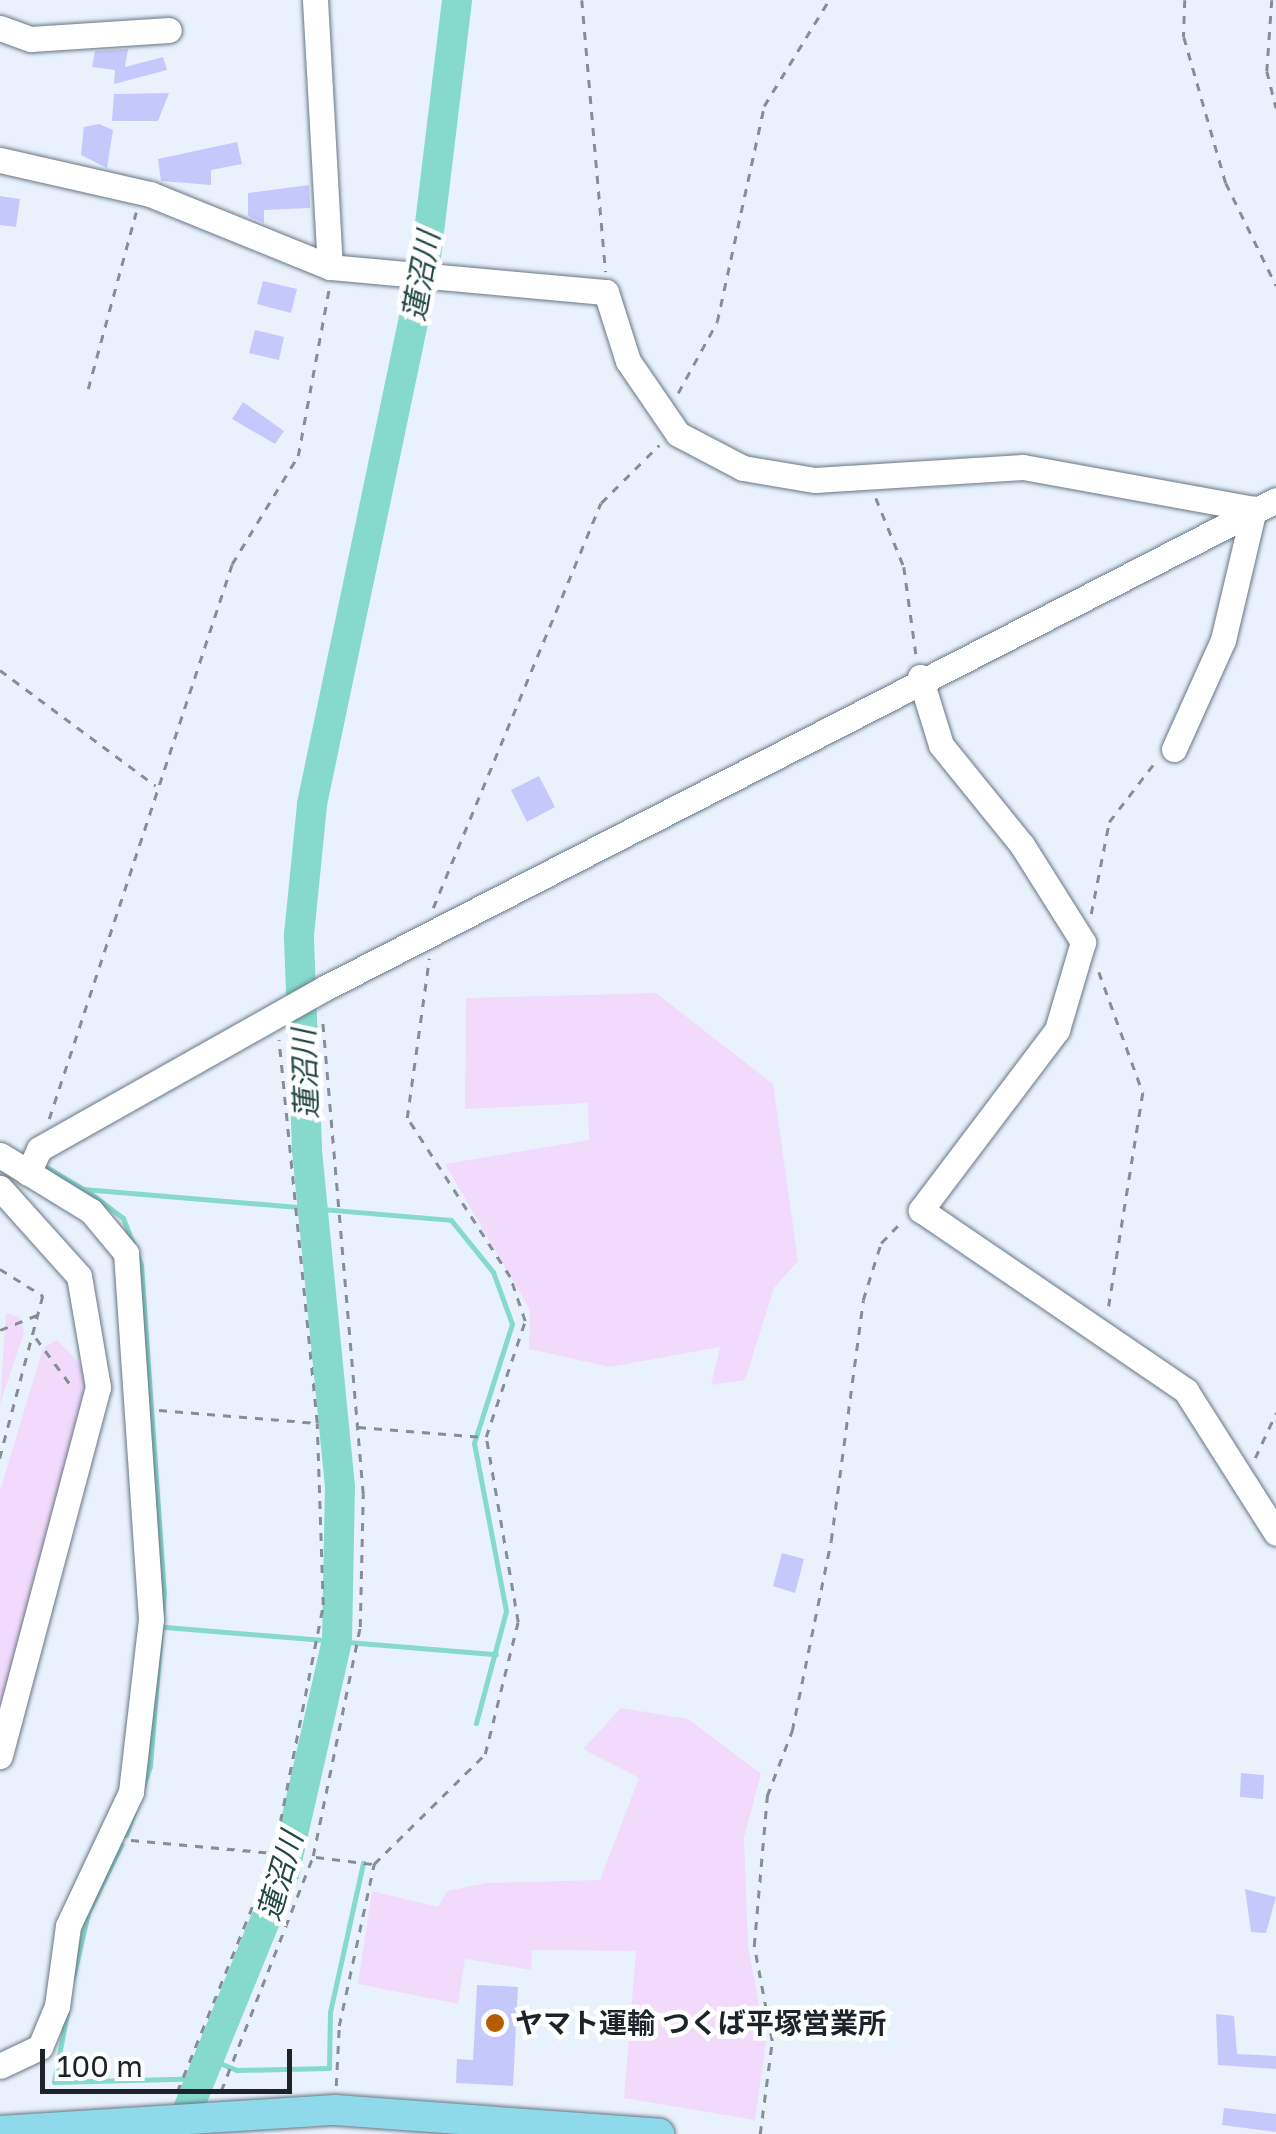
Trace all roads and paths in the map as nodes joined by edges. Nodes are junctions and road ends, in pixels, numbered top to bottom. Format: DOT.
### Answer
graph roads {
  1 [pos="315,0"];
  2 [pos="582,0"];
  3 [pos="829,0"];
  4 [pos="1185,0"];
  5 [pos="1272,0"];
  6 [pos="0,28"];
  7 [pos="169,30"];
  8 [pos="1276,108"];
  9 [pos="0,160"];
  10 [pos="142,192"];
  11 [pos="330,266"];
  12 [pos="1276,285"];
  13 [pos="606,292"];
  14 [pos="88,389"];
  15 [pos="672,425"];
  16 [pos="870,478"];
  17 [pos="1265,504"];
  18 [pos="0,670"];
  19 [pos="920,676"];
  20 [pos="1174,748"];
  21 [pos="158,787"];
  22 [pos="426,934"];
  23 [pos="1083,942"];
  24 [pos="316,994"];
  25 [pos="281,1012"];
  26 [pos="40,1149"];
  27 [pos="0,1156"];
  28 [pos="28,1172"];
  29 [pos="0,1188"];
  30 [pos="921,1210"];
  31 [pos="0,1269"];
  32 [pos="38,1315"];
  33 [pos="1104,1328"];
  34 [pos="0,1330"];
  35 [pos="36,1337"];
  36 [pos="159,1410"];
  37 [pos="1276,1412"];
  38 [pos="94,1417"];
  39 [pos="318,1423"];
  40 [pos="356,1426"];
  41 [pos="486,1437"];
  42 [pos="0,1458"];
  43 [pos="1244,1470"];
  44 [pos="1276,1533"];
  45 [pos="0,1756"];
  46 [pos="112,1838"];
  47 [pos="274,1853"];
  48 [pos="314,1856"];
  49 [pos="374,1864"];
  50 [pos="0,2066"];
  51 [pos="214,2103"];
  52 [pos="175,2104"];
  53 [pos="335,2110"];
  54 [pos="435,2124"];
  55 [pos="0,2132"];
  56 [pos="660,2134"];
  57 [pos="760,2134"];
  1 -- 11 [label="street"];
  2 -- 13 [label="path"];
  3 -- 15 [label="path"];
  4 -- 12 [label="path"];
  5 -- 8 [label="path"];
  6 -- 7 [label="street"];
  9 -- 10 [label="street"];
  10 -- 11 [label="street"];
  10 -- 14 [label="path"];
  11 -- 13 [label="street"];
  11 -- 21 [label="path"];
  13 -- 15 [label="street"];
  15 -- 16 [label="street"];
  15 -- 22 [label="path"];
  16 -- 17 [label="street"];
  16 -- 19 [label="path"];
  17 -- 19 [label="street"];
  17 -- 20 [label="street"];
  18 -- 21 [label="path"];
  19 -- 22 [label="street"];
  19 -- 23 [label="street"];
  20 -- 23 [label="path"];
  21 -- 26 [label="path"];
  22 -- 24 [label="street"];
  22 -- 41 [label="path"];
  23 -- 30 [label="street"];
  23 -- 33 [label="path"];
  24 -- 25 [label="street"];
  24 -- 40 [label="path"];
  25 -- 26 [label="street"];
  25 -- 39 [label="path"];
  26 -- 28 [label="street"];
  27 -- 28 [label="street"];
  28 -- 46 [label="street"];
  29 -- 38 [label="street"];
  30 -- 33 [label="street"];
  30 -- 57 [label="path"];
  31 -- 32 [label="path"];
  32 -- 34 [label="path"];
  32 -- 35 [label="path"];
  33 -- 43 [label="street"];
  35 -- 38 [label="path"];
  35 -- 42 [label="path"];
  36 -- 39 [label="path"];
  37 -- 43 [label="path"];
  38 -- 45 [label="street"];
  39 -- 47 [label="path"];
  40 -- 41 [label="path"];
  40 -- 48 [label="path"];
  41 -- 49 [label="path"];
  43 -- 44 [label="street"];
  46 -- 47 [label="path"];
  46 -- 50 [label="street"];
  47 -- 52 [label="path"];
  48 -- 49 [label="path"];
  48 -- 51 [label="path"];
  49 -- 53 [label="path"];
  51 -- 52 [label="main road"];
  51 -- 53 [label="main road"];
  52 -- 55 [label="main road"];
  53 -- 54 [label="main road"];
  54 -- 56 [label="main road"];
}
